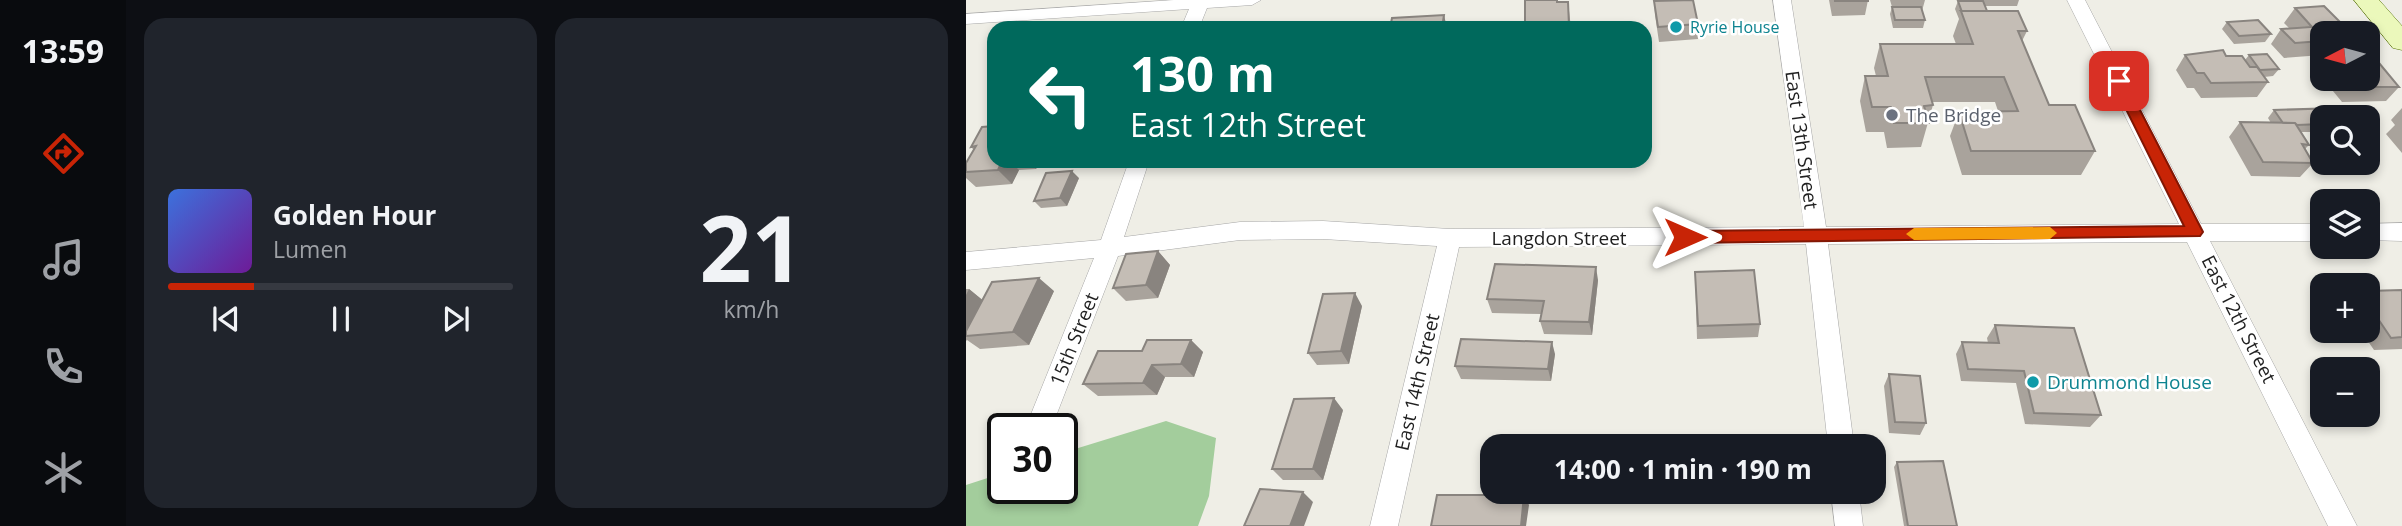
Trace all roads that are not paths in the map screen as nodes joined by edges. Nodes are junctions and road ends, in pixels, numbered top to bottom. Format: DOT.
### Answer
graph roads {
  1 [pos="1252,0"];
  2 [pos="1782,0"];
  3 [pos="2076,0"];
  4 [pos="2366,0"];
  5 [pos="1211,2"];
  6 [pos="966,19"];
  7 [pos="1196,21"];
  8 [pos="2402,42"];
  9 [pos="1137,168"];
  10 [pos="2195,232"];
  11 [pos="2310,232"];
  12 [pos="2380,232"];
  13 [pos="2402,232"];
  14 [pos="1816,236"];
  15 [pos="1450,239"];
  16 [pos="1108,248"];
  17 [pos="966,261"];
  18 [pos="1045,413"];
  19 [pos="1840,434"];
  20 [pos="1846,504"];
  21 [pos="1384,526"];
  22 [pos="1849,526"];
  23 [pos="2343,526"];
  1 -- 5 [label="street"];
  2 -- 14 [label="street, East 13th Street"];
  3 -- 10 [label="street, East 12th Street"];
  4 -- 8 [label="street"];
  5 -- 6 [label="street"];
  5 -- 7 [label="street"];
  9 -- 16 [label="street, 15th Street"];
  10 -- 11 [label="street, Langdon Street"];
  10 -- 14 [label="street, Langdon Street"];
  10 -- 23 [label="street, East 12th Street"];
  12 -- 13 [label="street"];
  14 -- 15 [label="street, Langdon Street"];
  14 -- 19 [label="street, East 13th Street"];
  15 -- 16 [label="street, Langdon Street"];
  15 -- 21 [label="street, East 14th Street"];
  16 -- 17 [label="street, Langdon Street"];
  16 -- 18 [label="street, 15th Street"];
  20 -- 22 [label="street"];
}
